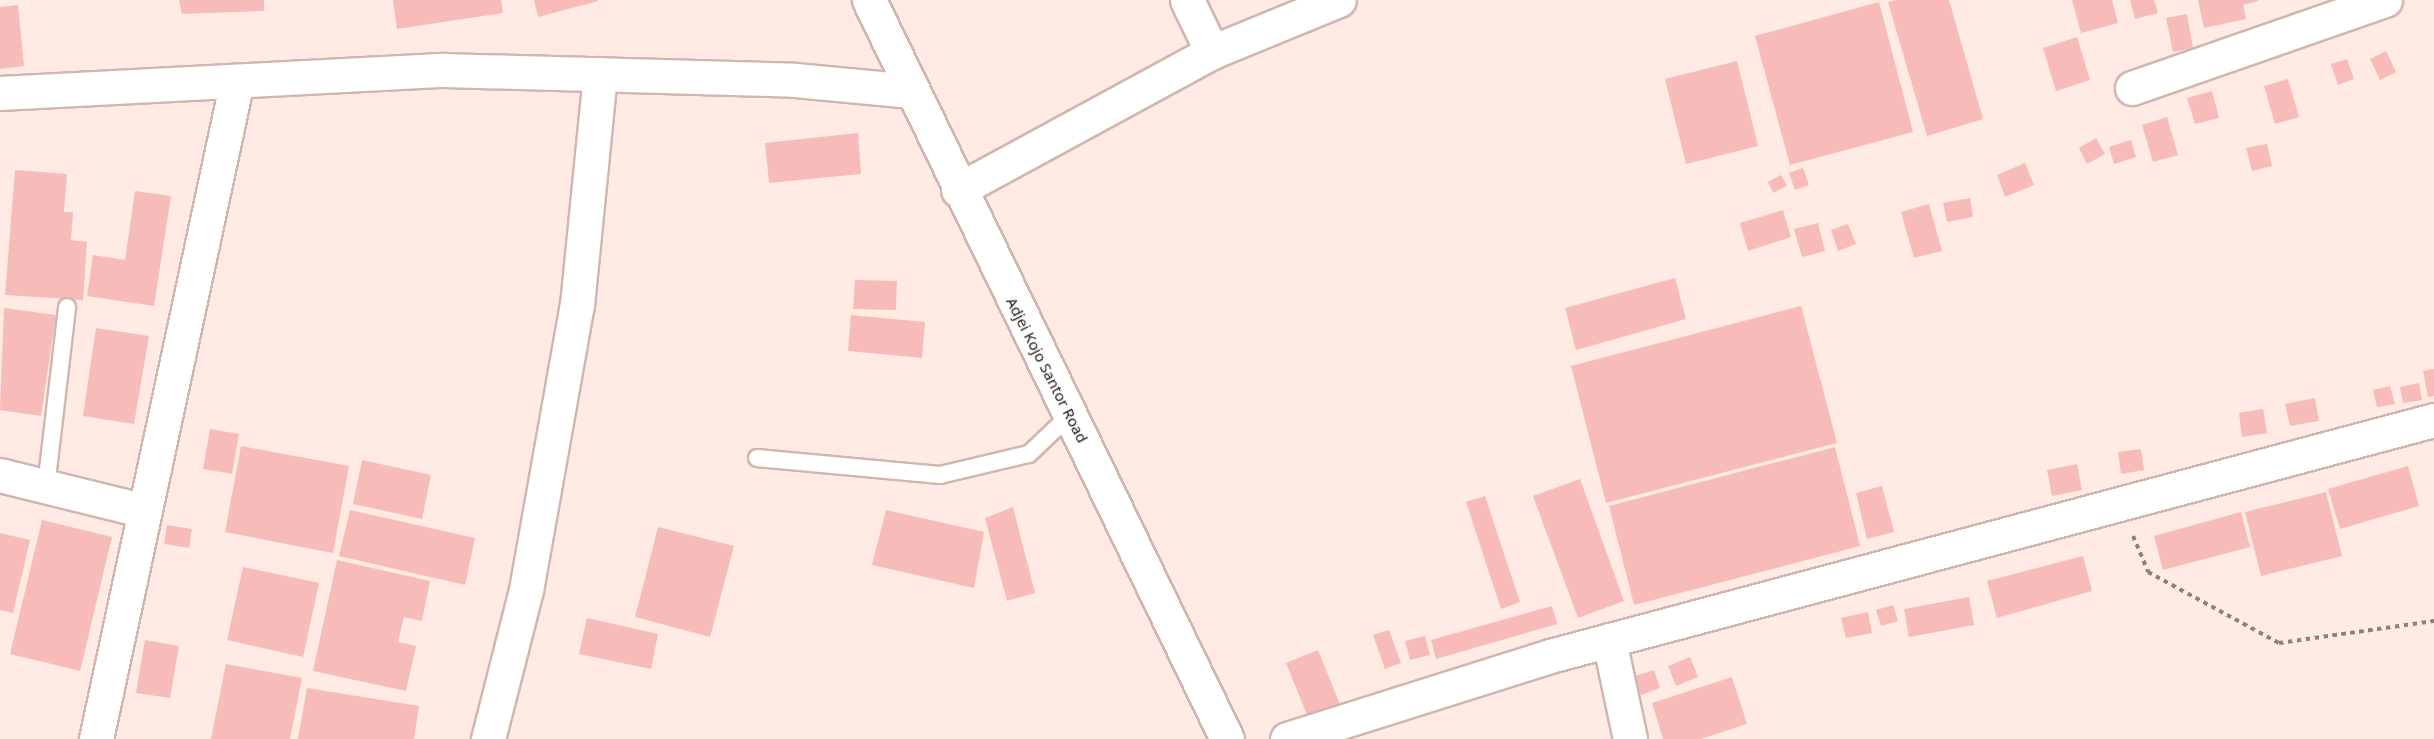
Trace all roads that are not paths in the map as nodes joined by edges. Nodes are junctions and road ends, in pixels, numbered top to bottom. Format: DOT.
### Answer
graph roads {
  1 [pos="869,0"];
  2 [pos="1187,0"];
  3 [pos="1339,0"];
  4 [pos="2385,0"];
  5 [pos="1212,52"];
  6 [pos="600,74"];
  7 [pos="237,81"];
  8 [pos="2132,88"];
  9 [pos="911,91"];
  10 [pos="0,93"];
  11 [pos="958,190"];
  12 [pos="67,307"];
  13 [pos="1070,415"];
  14 [pos="2434,420"];
  15 [pos="757,458"];
  16 [pos="0,475"];
  17 [pos="46,487"];
  18 [pos="145,511"];
  19 [pos="1609,640"];
  20 [pos="96,739"];
  21 [pos="488,739"];
  22 [pos="1227,739"];
  23 [pos="1287,739"];
  24 [pos="1630,739"];
  1 -- 9 [label="street, Adjei Kojo Santor Road"];
  2 -- 5 [label="street"];
  3 -- 5 [label="street"];
  4 -- 8 [label="street"];
  5 -- 11 [label="street"];
  6 -- 7 [label="street"];
  6 -- 9 [label="street"];
  6 -- 21 [label="street"];
  7 -- 10 [label="street"];
  7 -- 18 [label="street"];
  9 -- 11 [label="street, Adjei Kojo Santor Road"];
  11 -- 13 [label="street, Adjei Kojo Santor Road"];
  12 -- 17 [label="lane"];
  13 -- 15 [label="lane"];
  13 -- 22 [label="street, Adjei Kojo Santor Road"];
  14 -- 19 [label="street"];
  16 -- 17 [label="street"];
  17 -- 18 [label="street"];
  18 -- 20 [label="street"];
  19 -- 23 [label="street"];
  19 -- 24 [label="street"];
}
